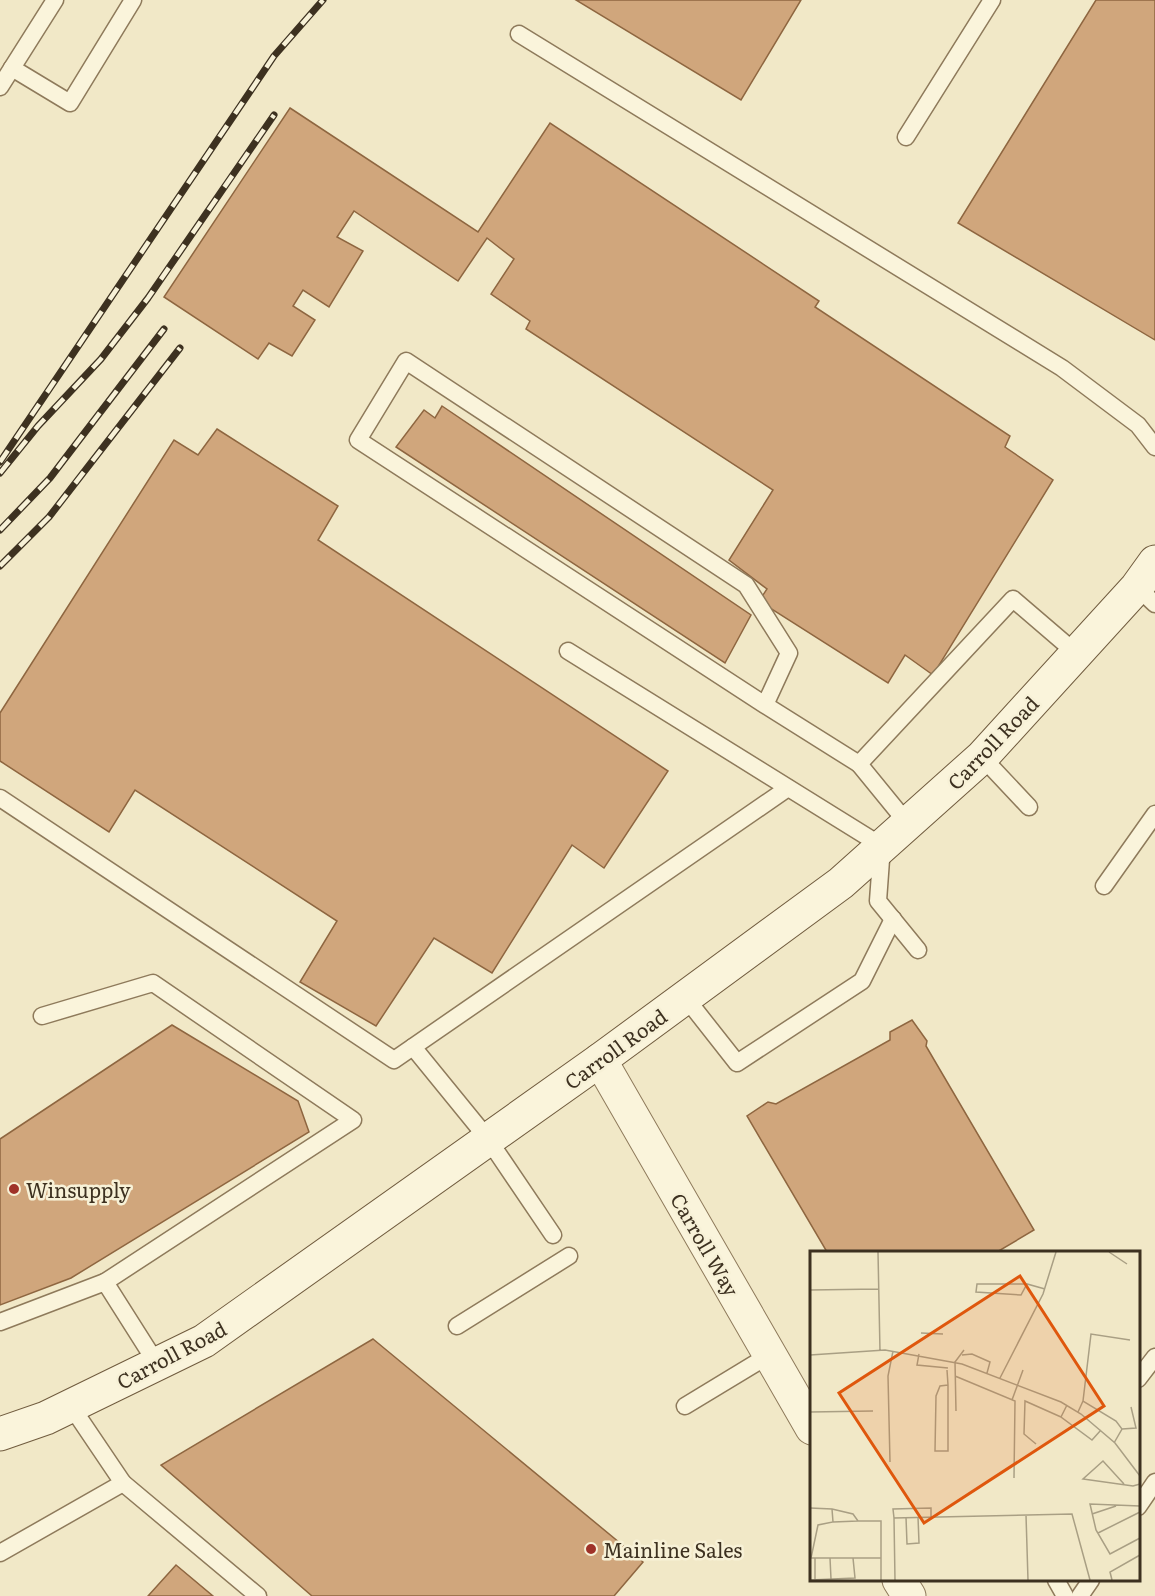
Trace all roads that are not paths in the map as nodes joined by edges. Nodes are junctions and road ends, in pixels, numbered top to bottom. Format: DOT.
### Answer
graph roads {
  1 [pos="55,0"];
  2 [pos="134,0"];
  3 [pos="992,0"];
  4 [pos="519,34"];
  5 [pos="12,68"];
  6 [pos="0,87"];
  7 [pos="906,137"];
  8 [pos="1155,447"];
  9 [pos="1149,584"];
  10 [pos="568,651"];
  11 [pos="1076,653"];
  12 [pos="765,705"];
  13 [pos="982,757"];
  14 [pos="859,764"];
  15 [pos="788,788"];
  16 [pos="0,798"];
  17 [pos="1029,807"];
  18 [pos="1155,814"];
  19 [pos="908,824"];
  20 [pos="882,846"];
  21 [pos="1104,886"];
  22 [pos="893,919"];
  23 [pos="918,950"];
  24 [pos="685,997"];
  25 [pos="42,1016"];
  26 [pos="413,1047"];
  27 [pos="600,1060"];
  28 [pos="488,1139"];
  29 [pos="553,1235"];
  30 [pos="569,1256"];
  31 [pos="105,1282"];
  32 [pos="0,1322"];
  33 [pos="457,1326"];
  34 [pos="769,1355"];
  35 [pos="1155,1357"];
  36 [pos="157,1364"];
  37 [pos="1140,1376"];
  38 [pos="71,1406"];
  39 [pos="685,1406"];
  40 [pos="810,1425"];
  41 [pos="0,1434"];
  42 [pos="1155,1482"];
  43 [pos="123,1483"];
  44 [pos="1140,1504"];
  45 [pos="0,1553"];
  46 [pos="900,1581"];
  47 [pos="1057,1581"];
  48 [pos="1090,1581"];
  49 [pos="258,1596"];
  50 [pos="909,1596"];
  51 [pos="1065,1596"];
  52 [pos="1080,1596"];
  1 -- 5 [label="lane"];
  2 -- 5 [label="lane"];
  3 -- 7 [label="lane"];
  4 -- 8 [label="lane"];
  5 -- 6 [label="lane"];
  9 -- 11 [label="main road, Carroll Road"];
  10 -- 15 [label="lane"];
  11 -- 13 [label="main road, Carroll Road"];
  11 -- 14 [label="lane"];
  12 -- 12 [label="lane"];
  12 -- 14 [label="lane"];
  13 -- 17 [label="lane"];
  13 -- 19 [label="main road, Carroll Road"];
  14 -- 19 [label="lane"];
  15 -- 20 [label="lane"];
  15 -- 26 [label="lane"];
  16 -- 26 [label="lane"];
  18 -- 21 [label="lane"];
  19 -- 20 [label="main road, Carroll Road"];
  20 -- 22 [label="lane"];
  20 -- 24 [label="main road, Carroll Road"];
  22 -- 23 [label="lane"];
  22 -- 24 [label="lane"];
  24 -- 27 [label="main road, Carroll Road"];
  25 -- 31 [label="lane"];
  26 -- 28 [label="lane"];
  27 -- 28 [label="main road, Carroll Road"];
  27 -- 34 [label="main road, Carroll Way"];
  28 -- 29 [label="lane"];
  28 -- 36 [label="main road, Carroll Road"];
  30 -- 33 [label="lane"];
  31 -- 32 [label="lane"];
  31 -- 36 [label="lane"];
  34 -- 39 [label="lane"];
  34 -- 40 [label="main road, Carroll Way"];
  35 -- 37 [label="lane"];
  36 -- 38 [label="main road, Carroll Road"];
  38 -- 41 [label="main road, Carroll Road"];
  38 -- 43 [label="lane"];
  42 -- 44 [label="lane"];
  43 -- 45 [label="lane"];
  43 -- 49 [label="lane"];
  46 -- 50 [label="main road"];
  47 -- 51 [label="lane"];
  48 -- 52 [label="lane"];
}
